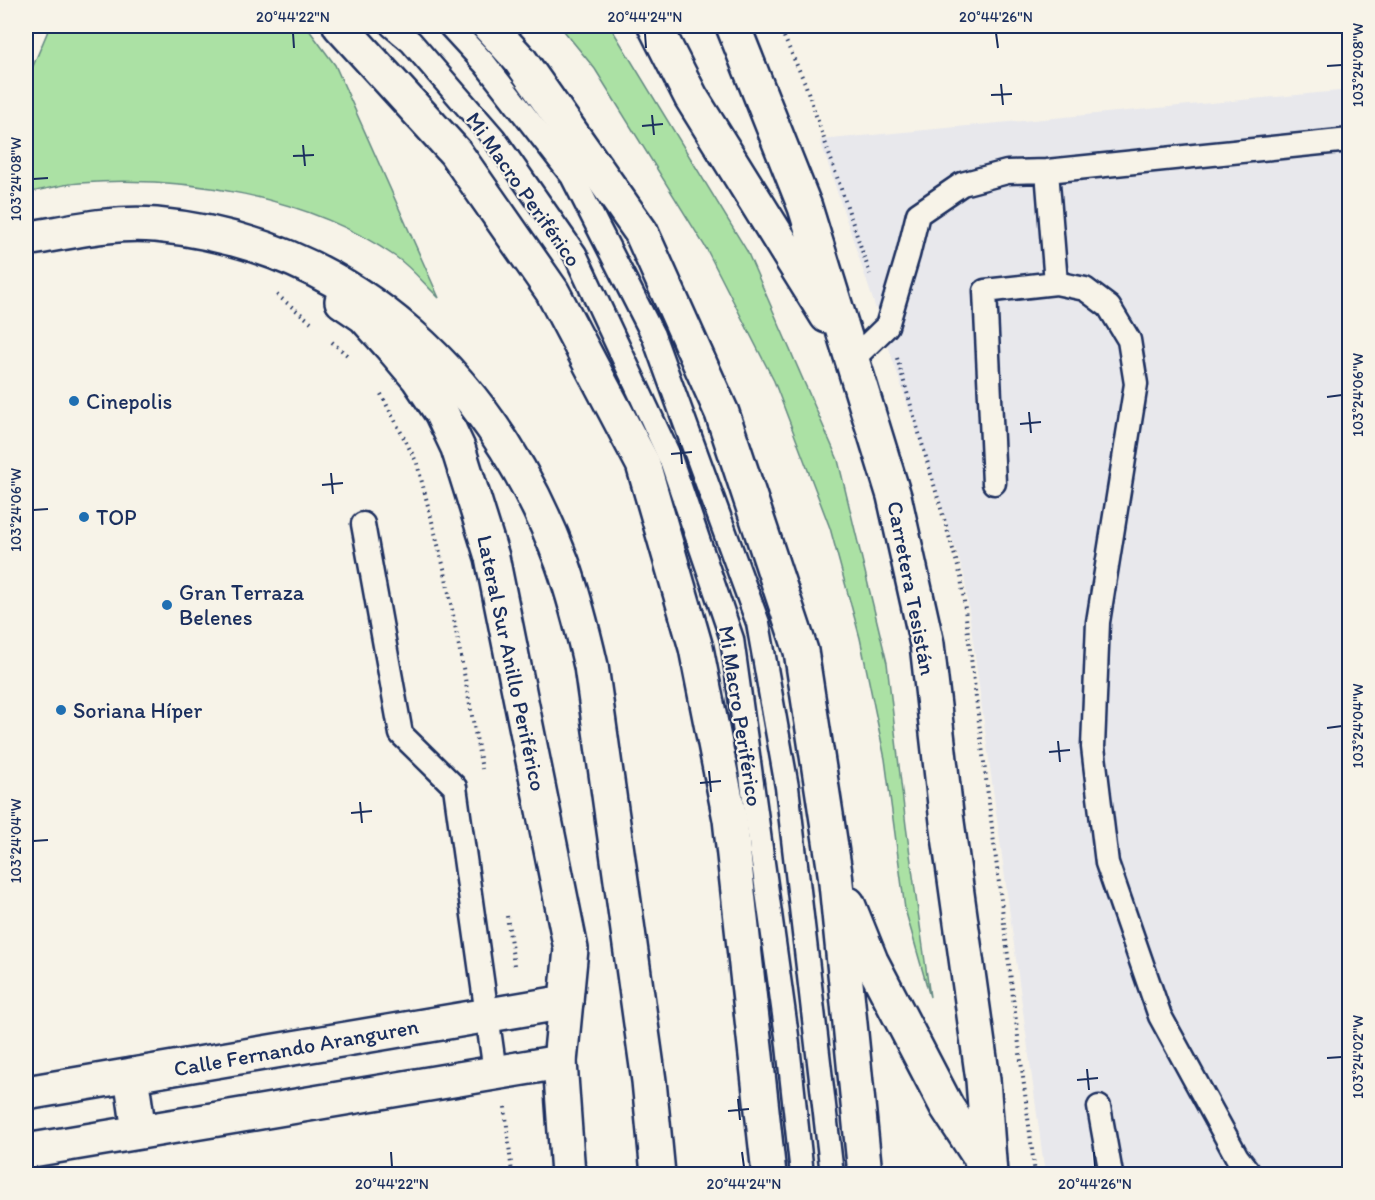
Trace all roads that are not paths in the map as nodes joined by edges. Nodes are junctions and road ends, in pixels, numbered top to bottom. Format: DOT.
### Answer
graph roads {
  1 [pos="340,26"];
  2 [pos="392,26"];
  3 [pos="450,26"];
  4 [pos="489,26"];
  5 [pos="655,26"];
  6 [pos="733,26"];
  7 [pos="1350,140"];
  8 [pos="1047,171"];
  9 [pos="26,239"];
  10 [pos="252,245"];
  11 [pos="1056,283"];
  12 [pos="853,359"];
  13 [pos="993,483"];
  14 [pos="363,524"];
  15 [pos="835,873"];
  16 [pos="566,1002"];
  17 [pos="486,1014"];
  18 [pos="560,1062"];
  19 [pos="495,1072"];
  20 [pos="131,1075"];
  21 [pos="26,1094"];
  22 [pos="1099,1107"];
  23 [pos="139,1132"];
  24 [pos="26,1151"];
  25 [pos="568,1174"];
  26 [pos="658,1174"];
  27 [pos="770,1174"];
  28 [pos="802,1174"];
  29 [pos="832,1174"];
  30 [pos="865,1174"];
  31 [pos="990,1174"];
  32 [pos="1111,1174"];
  33 [pos="1250,1174"];
  1 -- 27 [label="main road"];
  2 -- 28 [label="lane, Mi Macro Periférico"];
  3 -- 29 [label="lane, Mi Macro Periférico"];
  4 -- 15 [label="main road"];
  5 -- 12 [label="main road"];
  6 -- 12 [label="main road, Carretera Tesistán"];
  7 -- 8 [label="lane"];
  8 -- 11 [label="lane"];
  8 -- 12 [label="lane"];
  9 -- 10 [label="main road"];
  10 -- 16 [label="main road, Lateral Sur Anillo Periférico"];
  10 -- 26 [label="main road"];
  11 -- 13 [label="lane"];
  11 -- 33 [label="lane"];
  12 -- 31 [label="main road, Carretera Tesistán"];
  14 -- 17 [label="lane"];
  15 -- 30 [label="main road"];
  15 -- 31 [label="main road"];
  16 -- 17 [label="main road, Calle Fernando Aranguren"];
  16 -- 18 [label="main road, Lateral Sur Anillo Periférico"];
  17 -- 19 [label="lane"];
  17 -- 20 [label="main road, Calle Fernando Aranguren"];
  18 -- 19 [label="main road"];
  18 -- 25 [label="main road, Lateral Sur Anillo Periférico"];
  19 -- 23 [label="main road"];
  20 -- 21 [label="main road, Calle Fernando Aranguren"];
  20 -- 23 [label="main road"];
  22 -- 32 [label="lane"];
  23 -- 24 [label="main road"];
}
